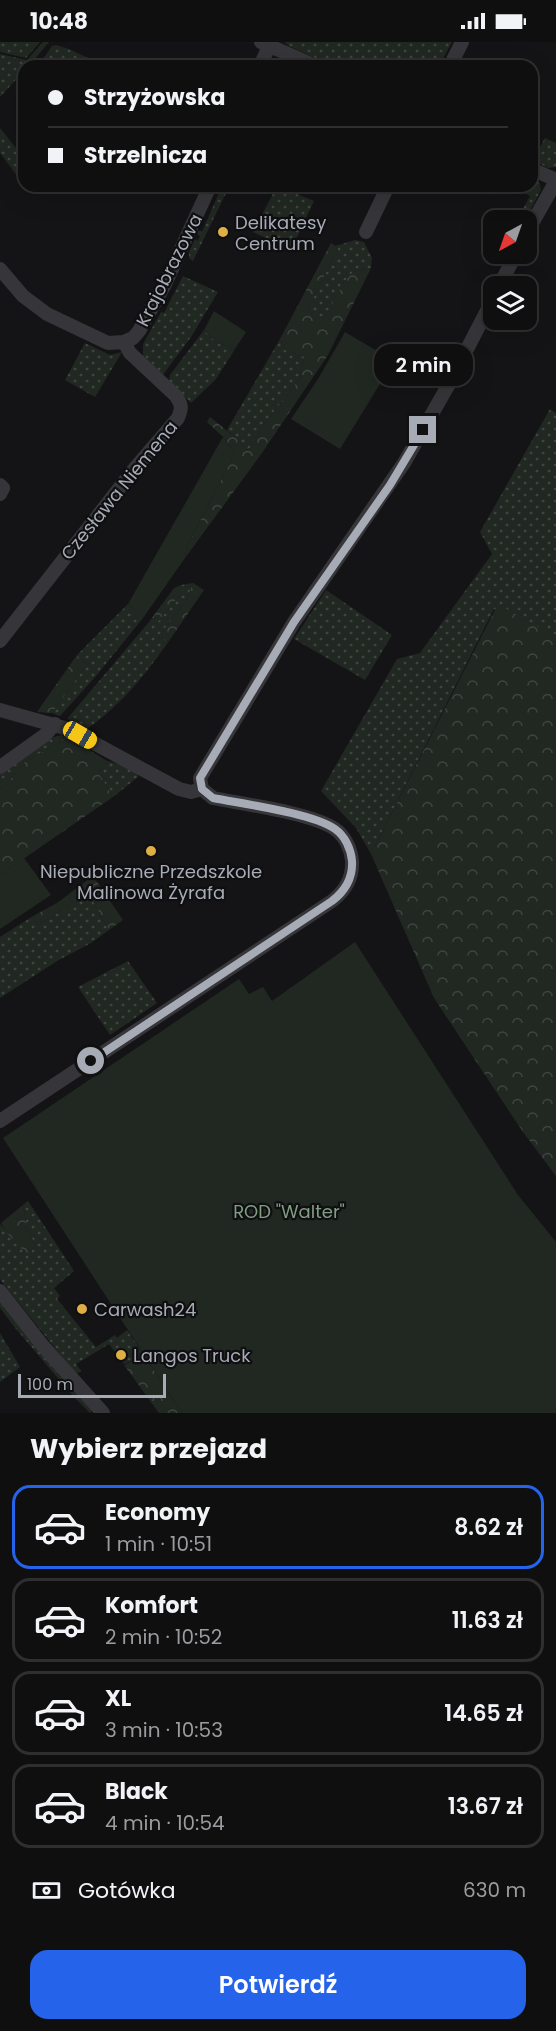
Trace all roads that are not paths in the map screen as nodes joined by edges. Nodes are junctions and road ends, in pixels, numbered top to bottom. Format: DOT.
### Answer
graph roads {
  1 [pos="462,42"];
  2 [pos="267,43"];
  3 [pos="263,60"];
  4 [pos="302,60"];
  5 [pos="453,60"];
  6 [pos="538,171"];
  7 [pos="556,181"];
  8 [pos="207,192"];
  9 [pos="385,192"];
  10 [pos="537,215"];
  11 [pos="366,232"];
  12 [pos="0,269"];
  13 [pos="483,318"];
  14 [pos="124,342"];
  15 [pos="0,640"];
  16 [pos="0,710"];
  17 [pos="55,724"];
  18 [pos="0,767"];
  19 [pos="202,789"];
  20 [pos="0,1121"];
  21 [pos="0,1291"];
  22 [pos="103,1413"];
  1 -- 5 [label="street"];
  2 -- 3 [label="street"];
  2 -- 4 [label="street"];
  6 -- 7 [label="street"];
  7 -- 10 [label="street"];
  8 -- 14 [label="street, Krajobrazowa"];
  9 -- 11 [label="street"];
  12 -- 14 [label="street, Krajobrazowa"];
  13 -- 19 [label="street"];
  14 -- 15 [label="street, Czesława Niemena"];
  16 -- 17 [label="street"];
  17 -- 18 [label="street"];
  17 -- 19 [label="street"];
  19 -- 20 [label="street"];
  21 -- 22 [label="street"];
}
